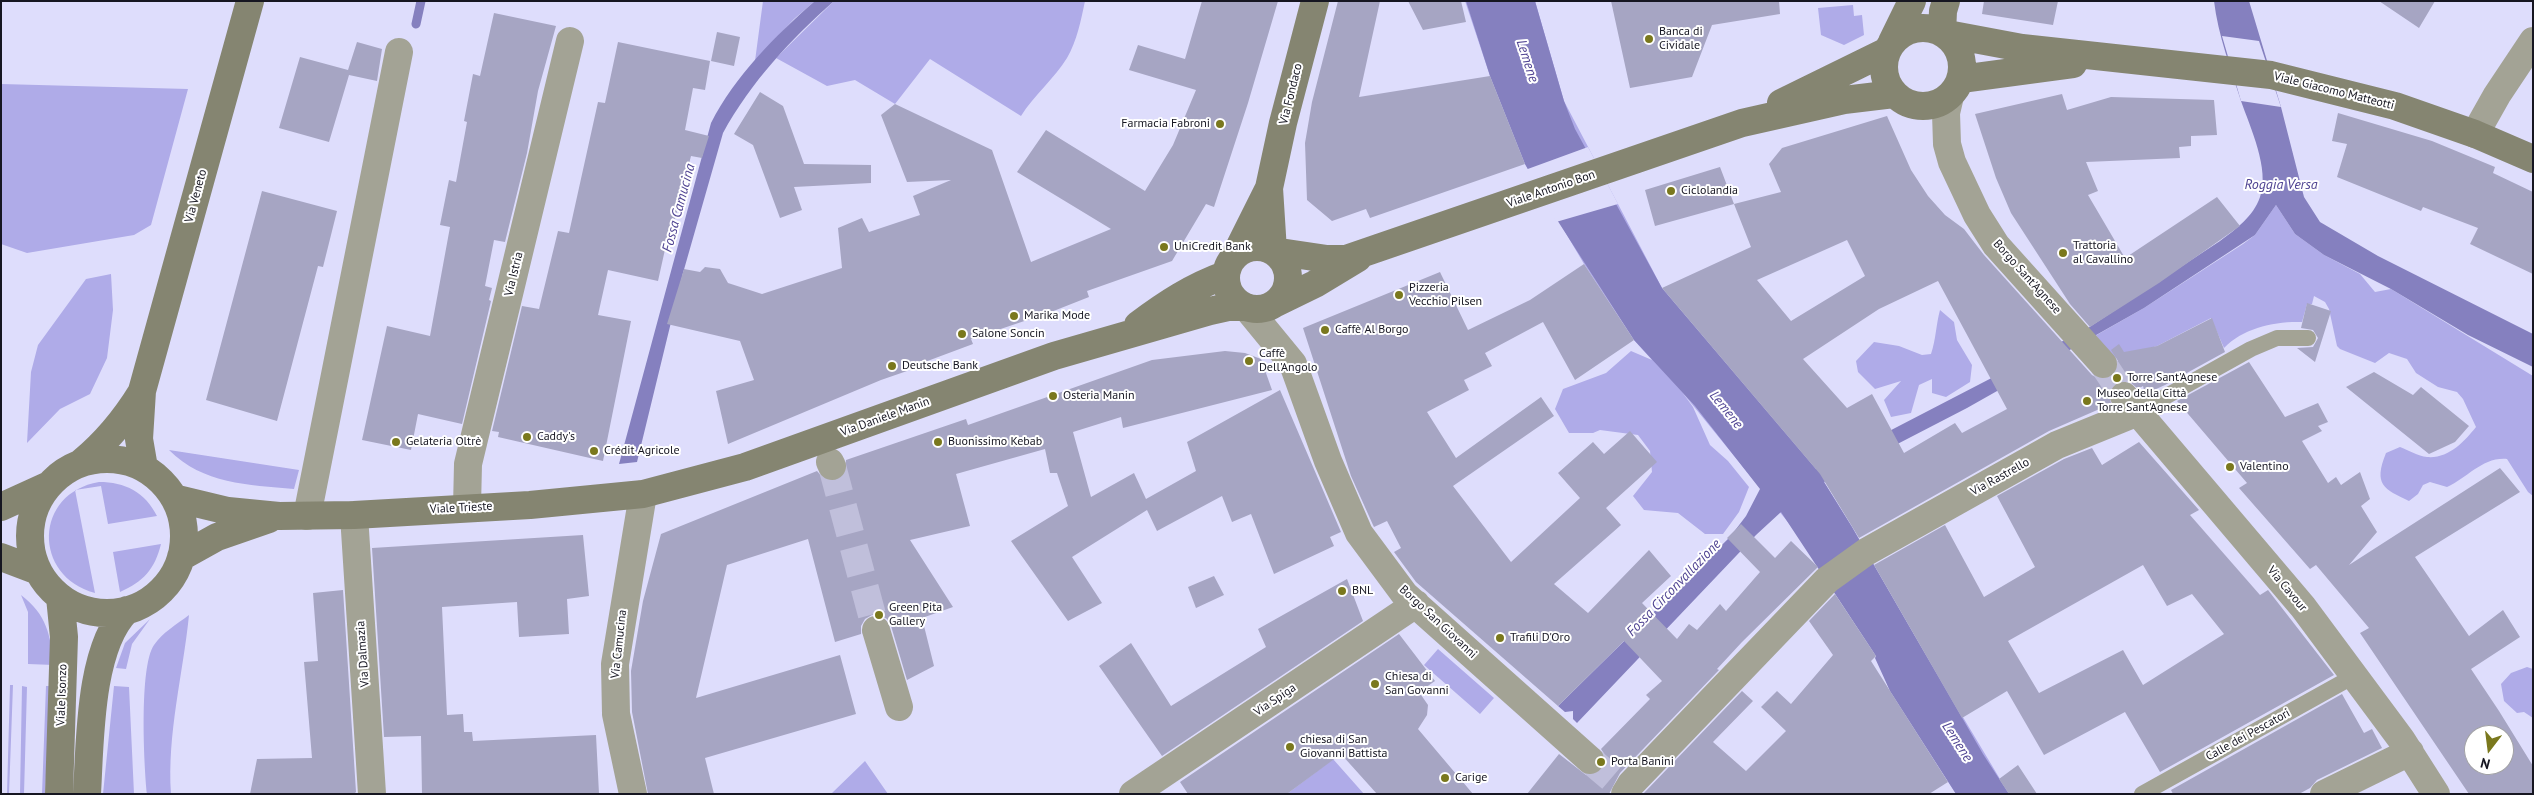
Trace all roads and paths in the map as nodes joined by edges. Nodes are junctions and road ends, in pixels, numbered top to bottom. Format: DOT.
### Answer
graph roads {
  1 [pos="250,1"];
  2 [pos="1315,1"];
  3 [pos="1912,1"];
  4 [pos="1946,1"];
  5 [pos="1942,33"];
  6 [pos="2533,41"];
  7 [pos="570,42"];
  8 [pos="1890,47"];
  9 [pos="399,52"];
  10 [pos="2127,61"];
  11 [pos="1955,88"];
  12 [pos="1894,94"];
  13 [pos="1742,123"];
  14 [pos="2475,134"];
  15 [pos="2533,159"];
  16 [pos="1269,188"];
  17 [pos="1273,251"];
  18 [pos="1361,256"];
  19 [pos="1231,264"];
  20 [pos="1274,304"];
  21 [pos="1246,308"];
  22 [pos="1126,334"];
  23 [pos="2308,338"];
  24 [pos="2103,364"];
  25 [pos="142,391"];
  26 [pos="2131,404"];
  27 [pos="82,462"];
  28 [pos="144,468"];
  29 [pos="47,486"];
  30 [pos="643,494"];
  31 [pos="174,498"];
  32 [pos="1,507"];
  33 [pos="468,507"];
  34 [pos="354,515"];
  35 [pos="279,516"];
  36 [pos="307,516"];
  37 [pos="1,557"];
  38 [pos="181,557"];
  39 [pos="38,572"];
  40 [pos="60,597"];
  41 [pos="1416,604"];
  42 [pos="127,610"];
  43 [pos="876,630"];
  44 [pos="2354,676"];
  45 [pos="899,707"];
  46 [pos="2410,752"];
  47 [pos="1590,760"];
  48 [pos="1622,790"];
  49 [pos="59,794"];
  50 [pos="87,794"];
  51 [pos="372,794"];
  52 [pos="633,794"];
  53 [pos="1133,794"];
  54 [pos="2142,794"];
  55 [pos="2324,794"];
  56 [pos="2436,794"];
  1 -- 25 [label="main road, Via Veneto"];
  2 -- 16 [label="main road, Via Fondaco"];
  3 -- 8 [label="main road"];
  4 -- 5 [label="main road"];
  5 -- 8 [label="main road"];
  5 -- 10 [label="main road, Viale Giacomo Matteotti"];
  5 -- 11 [label="main road"];
  6 -- 14 [label="street"];
  7 -- 33 [label="street, Via Istria"];
  8 -- 12 [label="main road"];
  8 -- 13 [label="main road, Viale Antonio Bon"];
  9 -- 36 [label="street"];
  10 -- 11 [label="main road, Viale Giacomo Matteotti"];
  10 -- 14 [label="main road, Viale Giacomo Matteotti"];
  11 -- 12 [label="main road"];
  11 -- 24 [label="street, Borgo Sant'Agnese"];
  12 -- 13 [label="main road, Viale Antonio Bon"];
  13 -- 18 [label="main road, Viale Antonio Bon"];
  14 -- 15 [label="main road, Viale Giacomo Matteotti"];
  16 -- 17 [label="main road, Via Fondaco"];
  16 -- 19 [label="main road, Via Fondaco"];
  17 -- 18 [label="main road, Viale Antonio Bon"];
  17 -- 19 [label="main road"];
  17 -- 20 [label="main road"];
  18 -- 20 [label="main road, Viale Antonio Bon"];
  19 -- 21 [label="main road"];
  19 -- 22 [label="main road, Via Daniele Manin"];
  20 -- 21 [label="main road"];
  21 -- 22 [label="main road, Via Daniele Manin"];
  21 -- 41 [label="street, Borgo San Giovanni"];
  22 -- 30 [label="main road, Via Daniele Manin"];
  23 -- 26 [label="lane"];
  25 -- 27 [label="main road, Via Veneto"];
  25 -- 28 [label="main road, Via Veneto"];
  26 -- 44 [label="street, Via Cavour"];
  26 -- 48 [label="street, Via Rastrello"];
  27 -- 28 [label="main road"];
  27 -- 29 [label="main road"];
  28 -- 31 [label="main road"];
  29 -- 32 [label="main road"];
  29 -- 39 [label="main road"];
  30 -- 33 [label="main road, Viale Trieste"];
  30 -- 52 [label="street, Via Camucina"];
  31 -- 35 [label="main road, Viale Trieste"];
  31 -- 38 [label="main road"];
  33 -- 34 [label="main road, Viale Trieste"];
  34 -- 36 [label="main road, Viale Trieste"];
  34 -- 51 [label="street, Via Dalmazia"];
  35 -- 36 [label="main road, Viale Trieste"];
  35 -- 38 [label="main road, Viale Trieste"];
  37 -- 39 [label="main road"];
  38 -- 42 [label="main road"];
  39 -- 40 [label="main road"];
  40 -- 42 [label="main road"];
  40 -- 49 [label="main road, Viale Isonzo"];
  41 -- 47 [label="street, Borgo San Giovanni"];
  41 -- 53 [label="street, Via Spiga"];
  42 -- 50 [label="main road"];
  43 -- 45 [label="street"];
  44 -- 46 [label="street, Via Cavour"];
  44 -- 54 [label="lane, Calle dei Pescatori"];
  46 -- 55 [label="street"];
  46 -- 56 [label="street, Via Cavour"];
}
